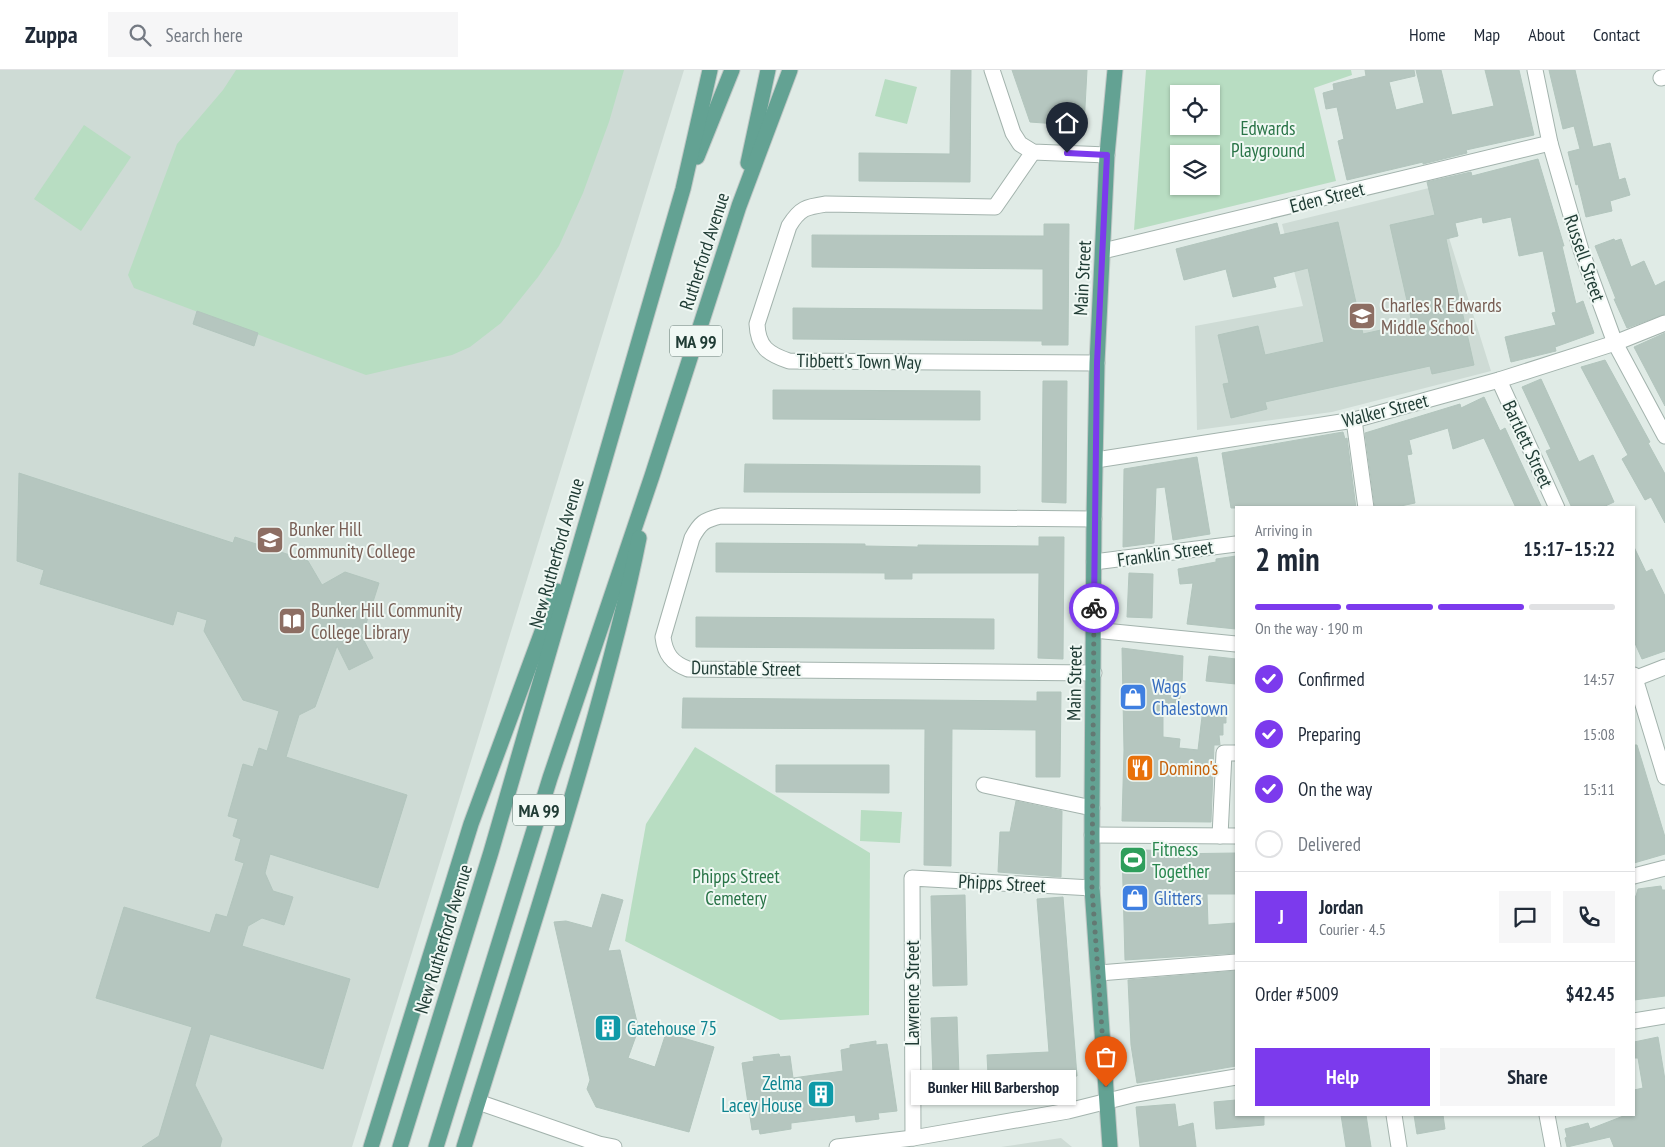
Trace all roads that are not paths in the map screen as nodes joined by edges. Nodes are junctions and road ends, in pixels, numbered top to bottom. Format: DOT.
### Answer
graph roads {
  1 [pos="710,70"];
  2 [pos="732,70"];
  3 [pos="768,70"];
  4 [pos="790,70"];
  5 [pos="992,70"];
  6 [pos="1115,70"];
  7 [pos="1534,70"];
  8 [pos="1550,142"];
  9 [pos="1033,152"];
  10 [pos="1107,155"];
  11 [pos="683,190"];
  12 [pos="739,206"];
  13 [pos="1103,251"];
  14 [pos="1665,323"];
  15 [pos="1615,343"];
  16 [pos="1097,363"];
  17 [pos="1499,380"];
  18 [pos="1354,420"];
  19 [pos="1665,436"];
  20 [pos="1096,460"];
  21 [pos="600,474"];
  22 [pos="652,476"];
  23 [pos="1366,506"];
  24 [pos="1556,506"];
  25 [pos="1094,519"];
  26 [pos="1235,544"];
  27 [pos="1094,562"];
  28 [pos="1094,630"];
  29 [pos="1235,644"];
  30 [pos="1665,667"];
  31 [pos="1094,673"];
  32 [pos="1635,678"];
  33 [pos="1635,681"];
  34 [pos="1235,753"];
  35 [pos="1665,777"];
  36 [pos="984,785"];
  37 [pos="1092,808"];
  38 [pos="1092,835"];
  39 [pos="1220,836"];
  40 [pos="1235,836"];
  41 [pos="1665,868"];
  42 [pos="1635,876"];
  43 [pos="912,878"];
  44 [pos="1092,888"];
  45 [pos="1235,962"];
  46 [pos="1099,973"];
  47 [pos="1665,1016"];
  48 [pos="1635,1021"];
  49 [pos="1235,1077"];
  50 [pos="1107,1101"];
  51 [pos="478,1102"];
  52 [pos="1394,1116"];
  53 [pos="1547,1116"];
  54 [pos="913,1138"];
  55 [pos="372,1147"];
  56 [pos="400,1147"];
  57 [pos="436,1147"];
  58 [pos="464,1147"];
  59 [pos="614,1147"];
  60 [pos="836,1147"];
  61 [pos="1110,1147"];
  62 [pos="1398,1147"];
  63 [pos="1553,1147"];
  1 -- 11 [label="main road, Rutherford Avenue"];
  2 -- 11 [label="main road, MA 99"];
  3 -- 12 [label="main road, MA 99"];
  4 -- 12 [label="main road, Rutherford Avenue"];
  5 -- 9 [label="street"];
  6 -- 10 [label="main road, Main Street"];
  7 -- 8 [label="street, Russell Street"];
  8 -- 13 [label="street, Eden Street"];
  8 -- 15 [label="street, Russell Street"];
  9 -- 10 [label="street"];
  9 -- 16 [label="street, Tibbett's Town Way"];
  10 -- 13 [label="main road, Main Street"];
  11 -- 21 [label="main road, Rutherford Avenue / MA 99"];
  12 -- 22 [label="main road, Rutherford Avenue / MA 99"];
  13 -- 16 [label="main road, Main Street"];
  14 -- 15 [label="street, Walker Street"];
  15 -- 17 [label="street, Walker Street"];
  15 -- 19 [label="street, Russell Street"];
  16 -- 20 [label="main road, Main Street"];
  17 -- 18 [label="street, Walker Street"];
  17 -- 24 [label="street, Bartlett Street"];
  18 -- 20 [label="street, Walker Street"];
  18 -- 23 [label="street"];
  20 -- 25 [label="main road, Main Street"];
  21 -- 55 [label="main road, New Rutherford Avenue"];
  21 -- 56 [label="main road, New Rutherford Avenue / MA 99"];
  22 -- 51 [label="main road"];
  22 -- 57 [label="main road, MA 99"];
  25 -- 27 [label="main road, Main Street"];
  25 -- 31 [label="street, Dunstable Street"];
  26 -- 27 [label="street, Franklin Street"];
  27 -- 28 [label="main road, Main Street"];
  28 -- 29 [label="street"];
  28 -- 31 [label="main road, Main Street"];
  30 -- 32 [label="street"];
  31 -- 37 [label="main road, Main Street"];
  33 -- 35 [label="street"];
  34 -- 39 [label="street"];
  36 -- 37 [label="street"];
  37 -- 38 [label="main road, Main Street"];
  38 -- 39 [label="street"];
  38 -- 44 [label="main road, Main Street"];
  39 -- 40 [label="street"];
  41 -- 42 [label="street"];
  43 -- 44 [label="street, Phipps Street"];
  43 -- 54 [label="street, Lawrence Street"];
  44 -- 46 [label="main road, Main Street"];
  45 -- 46 [label="street"];
  46 -- 50 [label="main road, Main Street"];
  47 -- 48 [label="street"];
  49 -- 50 [label="street"];
  50 -- 54 [label="street"];
  50 -- 61 [label="main road, Main Street"];
  51 -- 58 [label="main road"];
  51 -- 59 [label="street"];
  52 -- 62 [label="street"];
  53 -- 63 [label="street"];
  54 -- 60 [label="street"];
}
